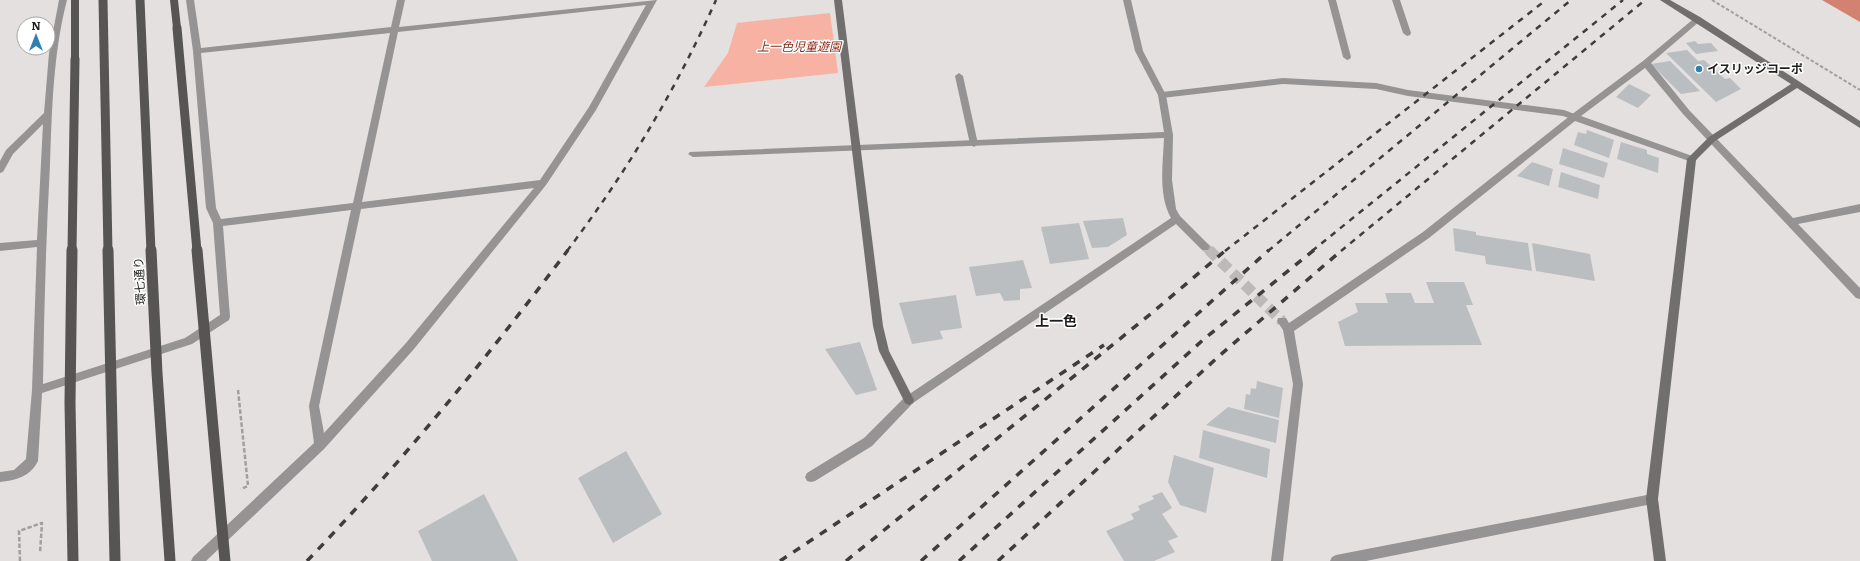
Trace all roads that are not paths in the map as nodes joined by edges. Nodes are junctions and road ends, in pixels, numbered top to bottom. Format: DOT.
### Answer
graph roads {
  1 [pos="63,0"];
  2 [pos="75,0"];
  3 [pos="103,0"];
  4 [pos="140,0"];
  5 [pos="174,0"];
  6 [pos="190,0"];
  7 [pos="401,0"];
  8 [pos="838,0"];
  9 [pos="1127,0"];
  10 [pos="1332,0"];
  11 [pos="1396,0"];
  12 [pos="1664,0"];
  13 [pos="652,1"];
  14 [pos="1697,19"];
  15 [pos="395,30"];
  16 [pos="1407,33"];
  17 [pos="197,51"];
  18 [pos="1347,57"];
  19 [pos="1646,63"];
  20 [pos="959,76"];
  21 [pos="1796,85"];
  22 [pos="1162,95"];
  23 [pos="48,114"];
  24 [pos="1574,117"];
  25 [pos="1860,125"];
  26 [pos="1169,135"];
  27 [pos="1712,139"];
  28 [pos="974,144"];
  29 [pos="856,148"];
  30 [pos="692,154"];
  31 [pos="1692,159"];
  32 [pos="0,170"];
  33 [pos="543,183"];
  34 [pos="357,207"];
  35 [pos="1860,208"];
  36 [pos="1177,218"];
  37 [pos="218,222"];
  38 [pos="1791,222"];
  39 [pos="41,243"];
  40 [pos="0,247"];
  41 [pos="1205,247"];
  42 [pos="1860,295"];
  43 [pos="37,390"];
  44 [pos="909,400"];
  45 [pos="320,445"];
  46 [pos="0,477"];
  47 [pos="810,477"];
  48 [pos="1652,499"];
  49 [pos="73,561"];
  50 [pos="114,561"];
  51 [pos="170,561"];
  52 [pos="197,561"];
  53 [pos="225,561"];
  54 [pos="1277,561"];
  55 [pos="1336,561"];
  56 [pos="1660,561"];
  1 -- 23 [label="street"];
  2 -- 49 [label="main road, bridge"];
  3 -- 50 [label="main road, bridge"];
  4 -- 51 [label="main road, 環七通り, bridge"];
  5 -- 53 [label="main road, bridge"];
  6 -- 17 [label="street"];
  7 -- 15 [label="street"];
  8 -- 29 [label="street"];
  9 -- 22 [label="street"];
  10 -- 18 [label="street"];
  11 -- 16 [label="street"];
  12 -- 14 [label="street"];
  13 -- 15 [label="street"];
  13 -- 33 [label="street"];
  14 -- 19 [label="street"];
  14 -- 21 [label="street"];
  15 -- 17 [label="street"];
  15 -- 34 [label="street"];
  17 -- 37 [label="street"];
  19 -- 24 [label="street"];
  19 -- 27 [label="street"];
  20 -- 28 [label="street"];
  21 -- 25 [label="street"];
  21 -- 27 [label="street"];
  22 -- 24 [label="street"];
  22 -- 26 [label="street"];
  23 -- 32 [label="street"];
  23 -- 39 [label="street"];
  24 -- 31 [label="street"];
  24 -- 54 [label="street"];
  26 -- 28 [label="street"];
  26 -- 36 [label="street"];
  27 -- 31 [label="street"];
  27 -- 38 [label="street"];
  28 -- 29 [label="street"];
  29 -- 30 [label="street"];
  29 -- 44 [label="street"];
  31 -- 48 [label="street"];
  33 -- 34 [label="street"];
  33 -- 45 [label="street"];
  34 -- 37 [label="street"];
  34 -- 45 [label="street"];
  35 -- 38 [label="street"];
  36 -- 41 [label="street"];
  36 -- 44 [label="street"];
  37 -- 43 [label="street"];
  38 -- 42 [label="street"];
  39 -- 40 [label="street"];
  39 -- 43 [label="street"];
  43 -- 46 [label="street"];
  44 -- 47 [label="street"];
  45 -- 52 [label="street"];
  48 -- 55 [label="street"];
  48 -- 56 [label="street"];
}
